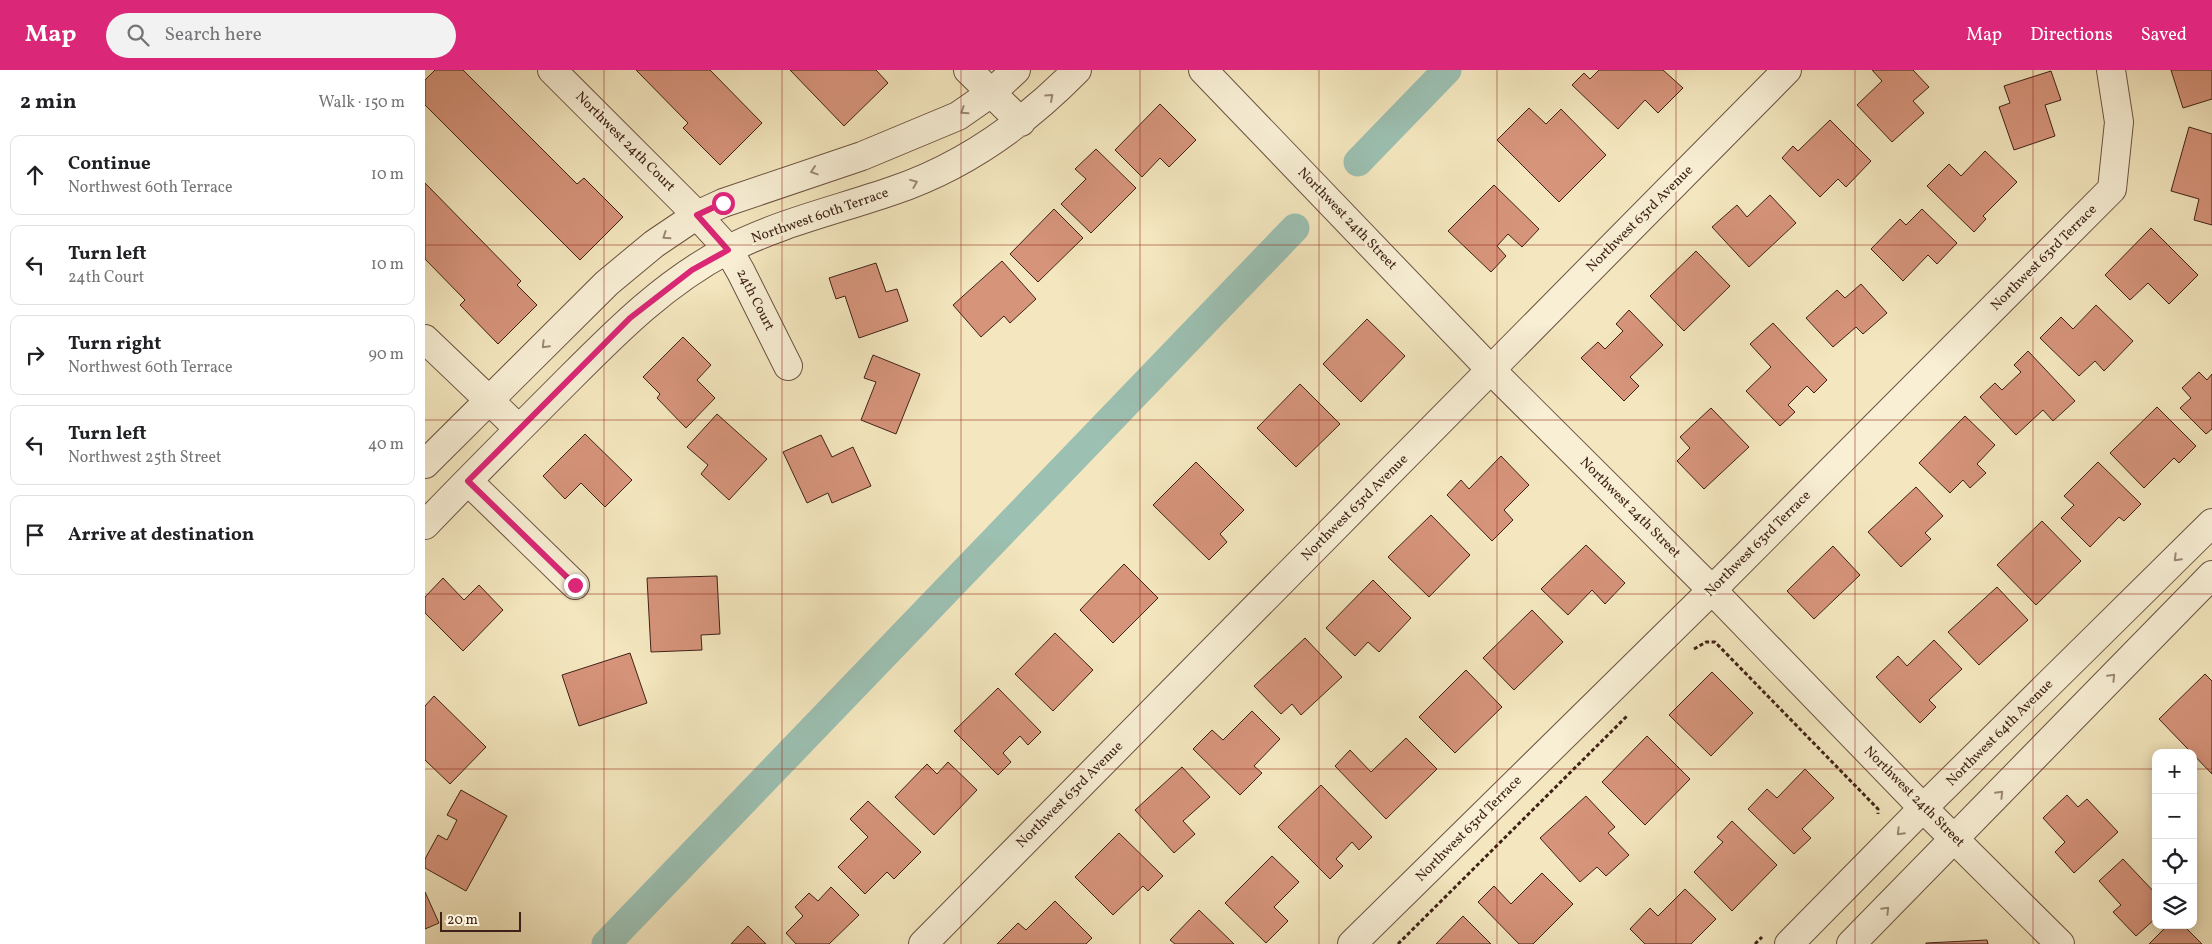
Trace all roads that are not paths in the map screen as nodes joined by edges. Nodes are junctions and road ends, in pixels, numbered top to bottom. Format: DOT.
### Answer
graph roads {
  1 [pos="552,70"];
  2 [pos="968,70"];
  3 [pos="1016,70"];
  4 [pos="1077,70"];
  5 [pos="1203,70"];
  6 [pos="1787,70"];
  7 [pos="2111,70"];
  8 [pos="991,93"];
  9 [pos="1021,122"];
  10 [pos="697,215"];
  11 [pos="728,250"];
  12 [pos="425,339"];
  13 [pos="789,366"];
  14 [pos="1491,370"];
  15 [pos="488,401"];
  16 [pos="519,429"];
  17 [pos="425,464"];
  18 [pos="468,481"];
  19 [pos="2212,523"];
  20 [pos="425,525"];
  21 [pos="2212,575"];
  22 [pos="575,585"];
  23 [pos="1712,590"];
  24 [pos="1923,808"];
  25 [pos="1955,840"];
  26 [pos="1779,937"];
  27 [pos="923,944"];
  28 [pos="1352,944"];
  29 [pos="1851,944"];
  30 [pos="2060,944"];
  1 -- 10 [label="street, Northwest 24th Court"];
  2 -- 8 [label="street"];
  3 -- 8 [label="street"];
  9 -- 4 [label="street, Northwest 60th Terrace, one-way"];
  5 -- 14 [label="street, Northwest 24th Street"];
  6 -- 14 [label="street, Northwest 63rd Avenue"];
  7 -- 23 [label="street, Northwest 63rd Terrace"];
  8 -- 9 [label="street"];
  8 -- 10 [label="street, one-way"];
  11 -- 9 [label="street, Northwest 60th Terrace, one-way"];
  10 -- 11 [label="street, 24th Court"];
  10 -- 15 [label="street, one-way"];
  11 -- 13 [label="street, 24th Court"];
  11 -- 16 [label="street, Northwest 60th Terrace"];
  12 -- 15 [label="street"];
  14 -- 23 [label="street, Northwest 24th Street"];
  14 -- 27 [label="street, Northwest 63rd Avenue"];
  15 -- 16 [label="street"];
  15 -- 17 [label="street"];
  16 -- 18 [label="street, Northwest 60th Terrace"];
  18 -- 20 [label="street, Northwest 60th Terrace"];
  18 -- 22 [label="street"];
  19 -- 24 [label="street, Northwest 64th Avenue, one-way"];
  25 -- 21 [label="street, one-way"];
  23 -- 24 [label="street, Northwest 24th Street"];
  23 -- 28 [label="street, Northwest 63rd Terrace"];
  24 -- 25 [label="street, Northwest 24th Street"];
  24 -- 26 [label="street, Northwest 64th Avenue, one-way"];
  29 -- 25 [label="street, one-way"];
  25 -- 30 [label="street, Northwest 24th Street"];
}
